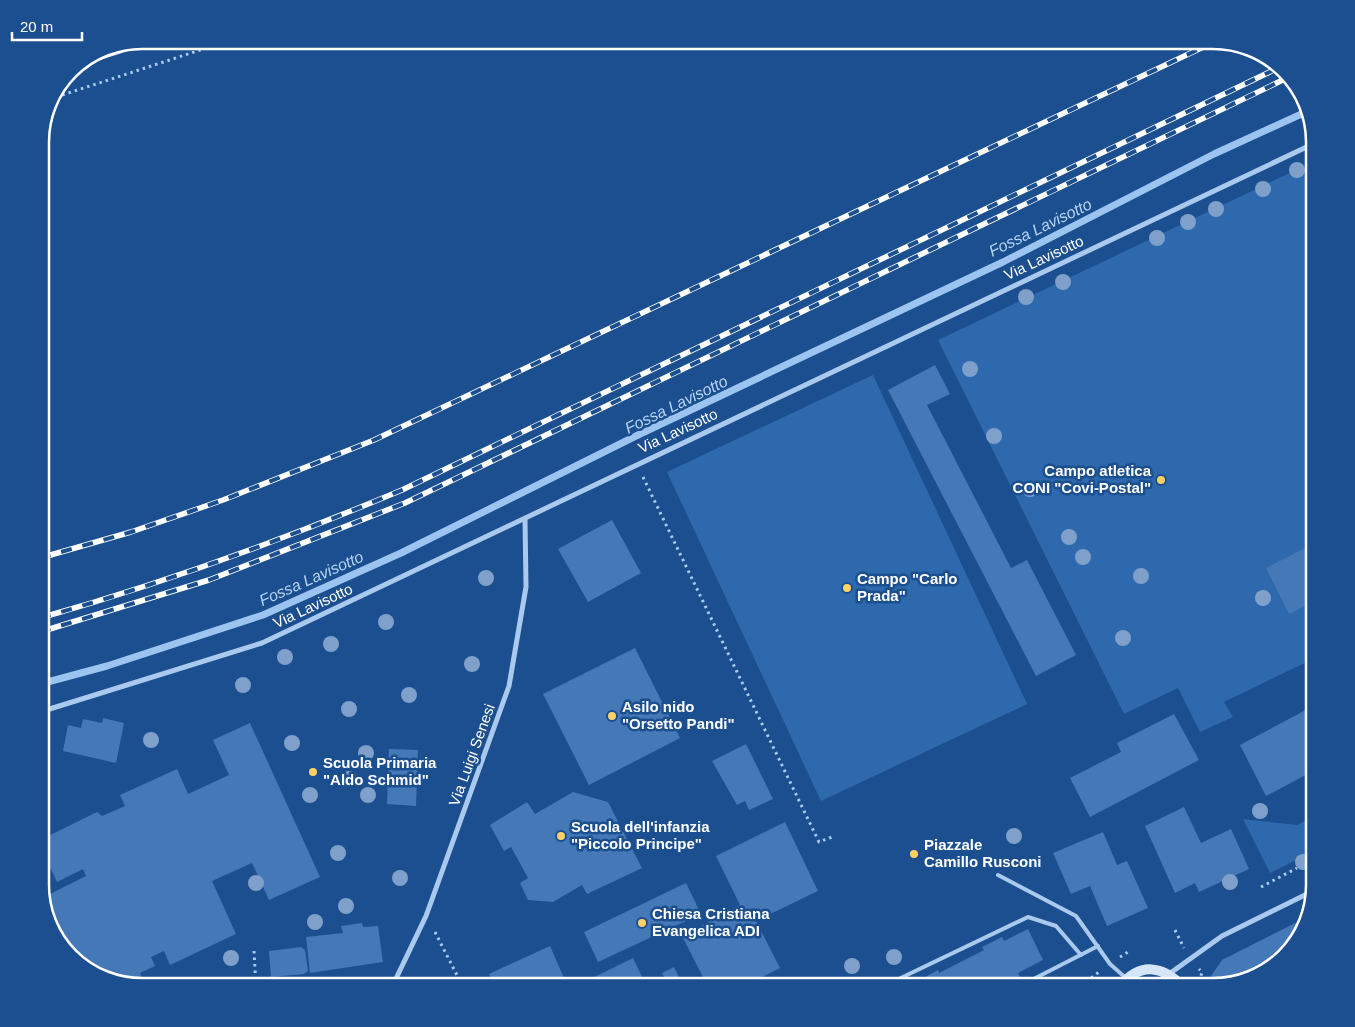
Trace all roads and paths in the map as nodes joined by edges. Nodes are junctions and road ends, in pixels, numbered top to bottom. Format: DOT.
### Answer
graph roads {
  1 [pos="203,49"];
  2 [pos="61,95"];
  3 [pos="1306,147"];
  4 [pos="637,464"];
  5 [pos="525,519"];
  6 [pos="49,709"];
  7 [pos="832,837"];
  8 [pos="1297,868"];
  9 [pos="998,875"];
  10 [pos="1261,887"];
  11 [pos="1305,895"];
  12 [pos="426,916"];
  13 [pos="1098,946"];
  14 [pos="254,951"];
  15 [pos="1081,955"];
  16 [pos="1169,974"];
  17 [pos="256,978"];
  18 [pos="396,978"];
  19 [pos="458,978"];
  20 [pos="901,978"];
  21 [pos="1036,978"];
  22 [pos="1120,978"];
  23 [pos="1131,978"];
  24 [pos="1173,978"];
  1 -- 2 [label="path"];
  3 -- 4 [label="street, Via Lavisotto"];
  4 -- 5 [label="street, Via Lavisotto"];
  4 -- 7 [label="path"];
  5 -- 6 [label="street, Via Lavisotto"];
  5 -- 12 [label="street, Via Luigi Senesi"];
  8 -- 10 [label="path"];
  9 -- 13 [label="lane"];
  11 -- 16 [label="street"];
  12 -- 18 [label="street, Via Luigi Senesi"];
  12 -- 19 [label="path"];
  13 -- 15 [label="lane"];
  13 -- 22 [label="lane"];
  14 -- 17 [label="path"];
  15 -- 20 [label="lane"];
  15 -- 21 [label="lane"];
  16 -- 23 [label="street"];
  16 -- 24 [label="street"];
}
